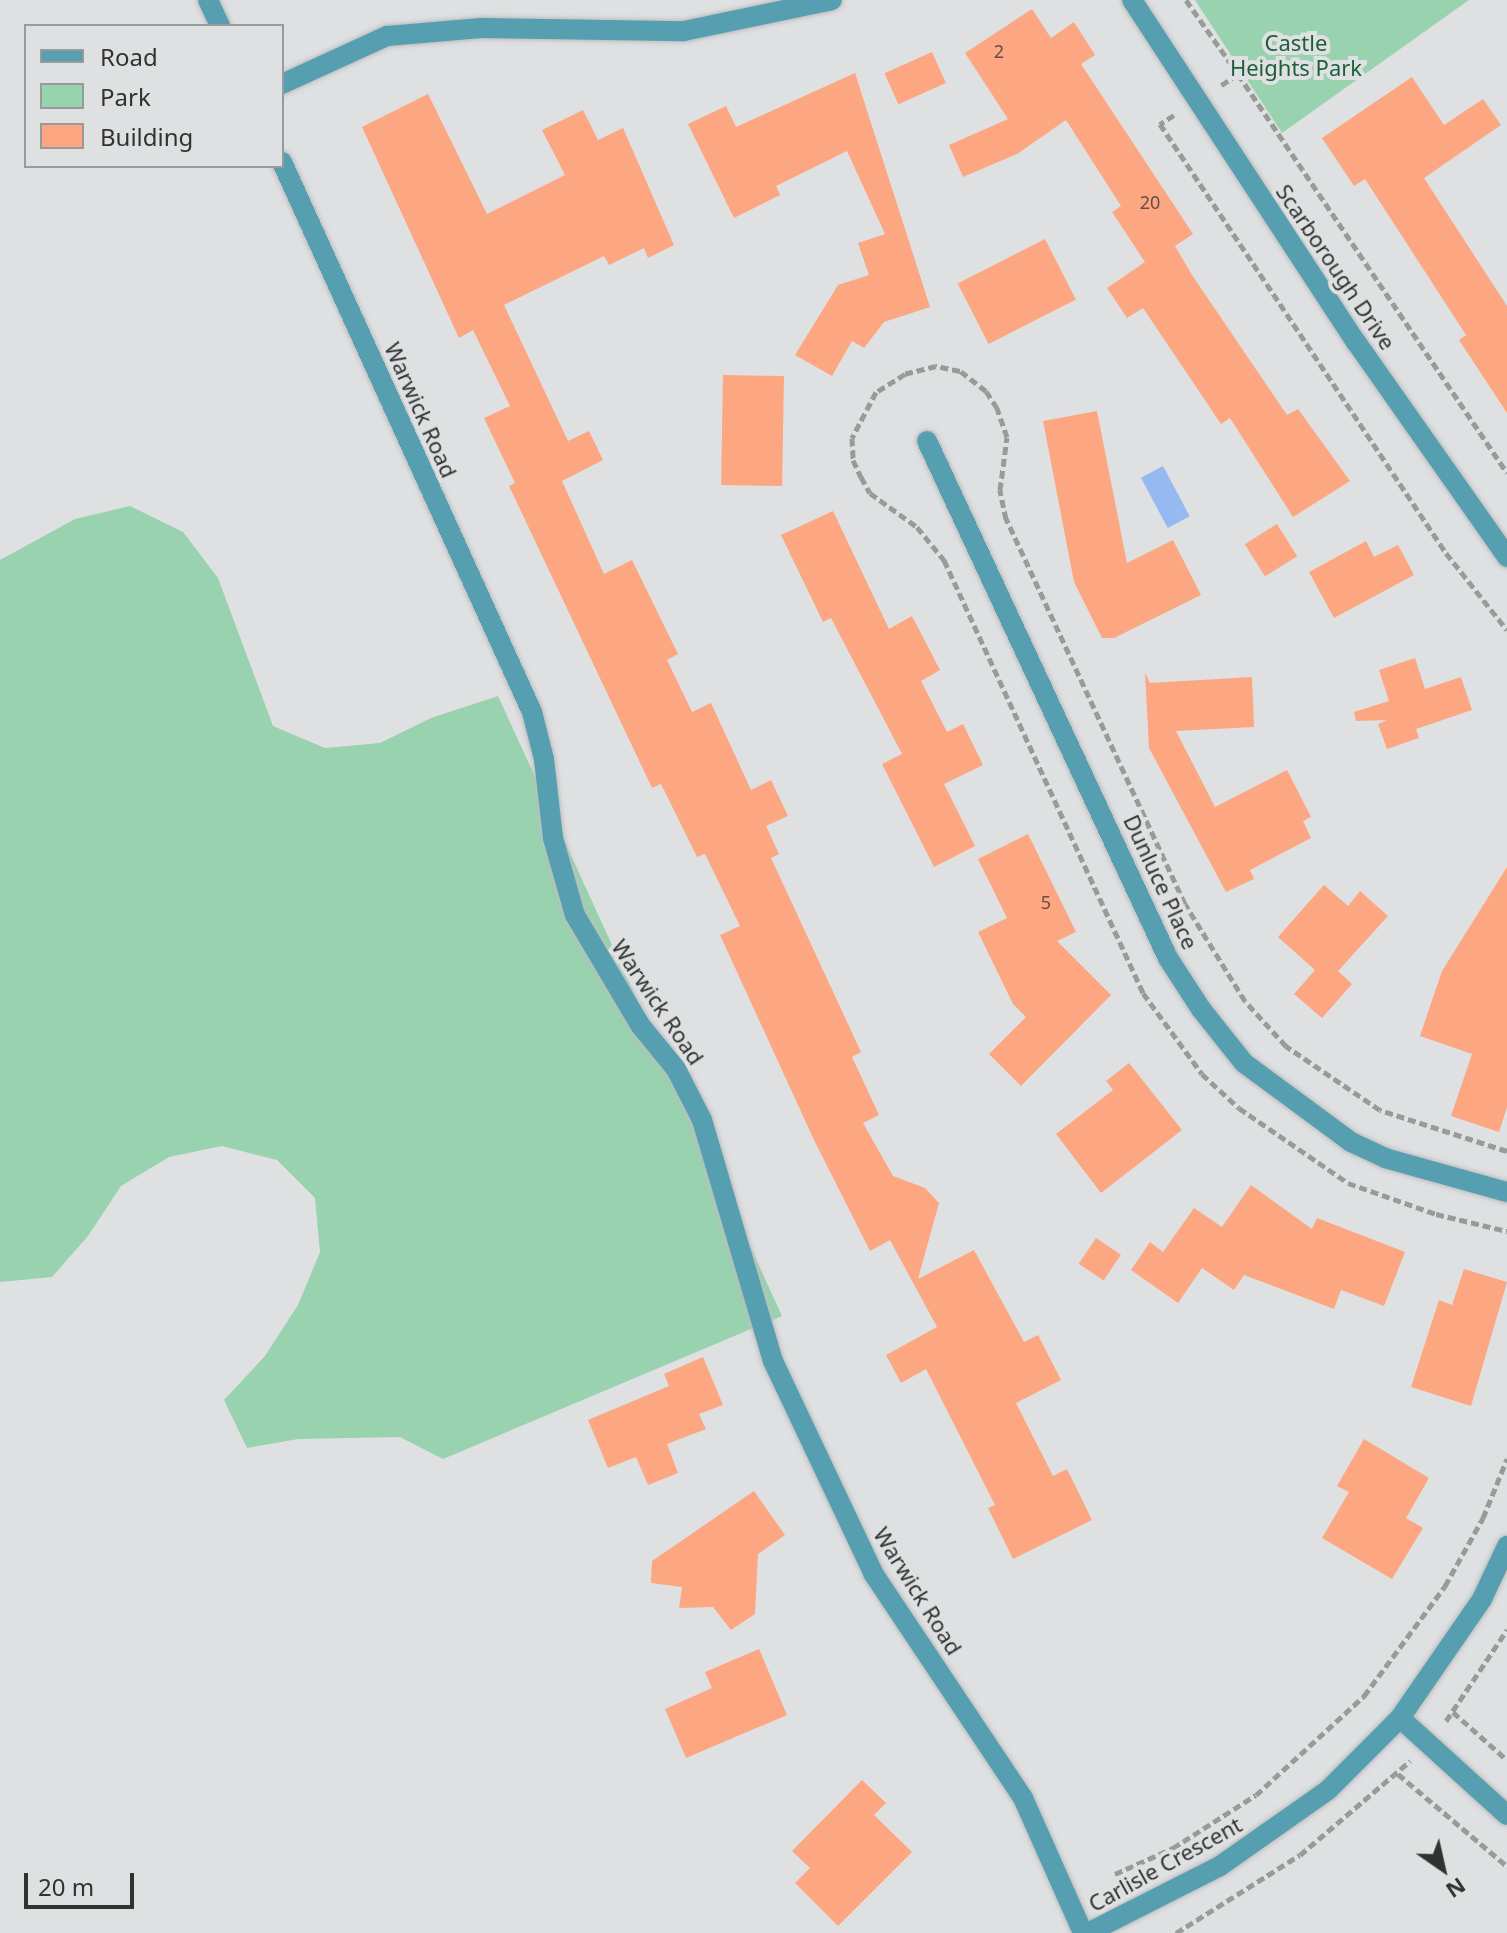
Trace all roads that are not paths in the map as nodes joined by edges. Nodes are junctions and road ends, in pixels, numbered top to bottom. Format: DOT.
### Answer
graph roads {
  1 [pos="208,0"];
  2 [pos="832,0"];
  3 [pos="1132,0"];
  4 [pos="219,24"];
  5 [pos="284,83"];
  6 [pos="284,166"];
  7 [pos="927,441"];
  8 [pos="1507,557"];
  9 [pos="1507,1192"];
  10 [pos="1507,1546"];
  11 [pos="1400,1718"];
  12 [pos="1507,1815"];
  13 [pos="1086,1933"];
  1 -- 4 [label="street"];
  2 -- 5 [label="street"];
  3 -- 8 [label="street, Scarborough Drive"];
  6 -- 13 [label="street, Warwick Road"];
  7 -- 9 [label="street, Dunluce Place"];
  10 -- 11 [label="street, Carlisle Crescent"];
  11 -- 12 [label="street"];
  11 -- 13 [label="street, Carlisle Crescent"];
}
